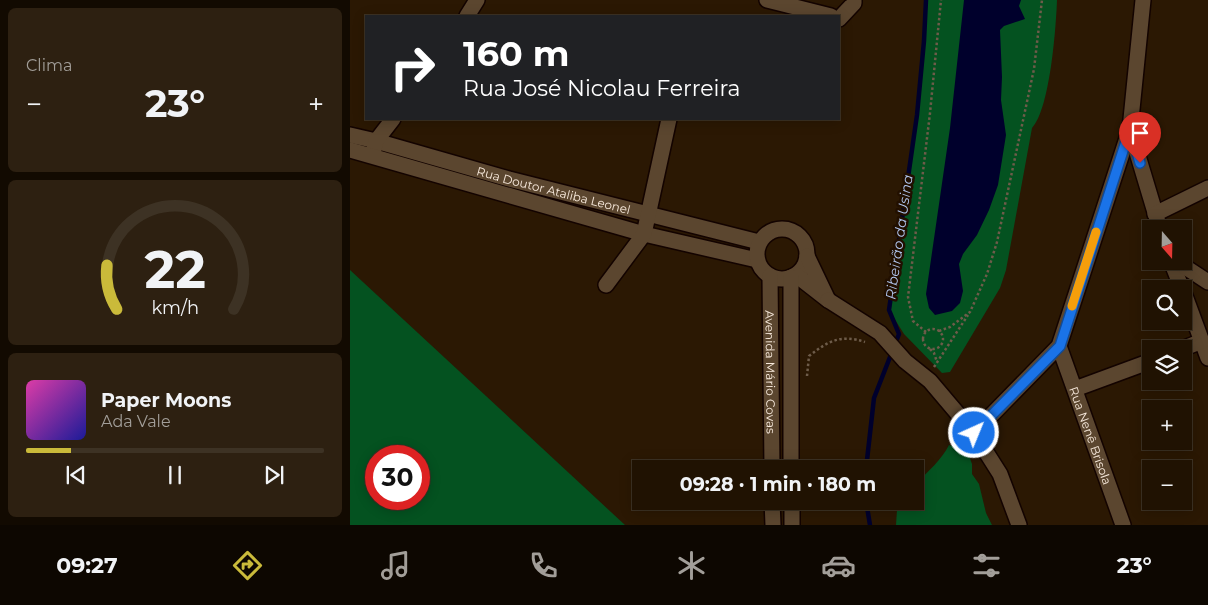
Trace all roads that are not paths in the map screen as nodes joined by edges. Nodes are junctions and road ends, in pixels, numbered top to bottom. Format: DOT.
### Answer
graph roads {
  1 [pos="477,0"];
  2 [pos="767,0"];
  3 [pos="854,0"];
  4 [pos="1143,0"];
  5 [pos="468,15"];
  6 [pos="827,15"];
  7 [pos="840,17"];
  8 [pos="392,120"];
  9 [pos="669,120"];
  10 [pos="1130,129"];
  11 [pos="350,135"];
  12 [pos="376,141"];
  13 [pos="350,150"];
  14 [pos="373,156"];
  15 [pos="1208,188"];
  16 [pos="647,215"];
  17 [pos="1157,220"];
  18 [pos="1161,220"];
  19 [pos="644,234"];
  20 [pos="759,242"];
  21 [pos="807,256"];
  22 [pos="758,260"];
  23 [pos="1190,270"];
  24 [pos="770,276"];
  25 [pos="794,276"];
  26 [pos="1208,282"];
  27 [pos="606,285"];
  28 [pos="828,300"];
  29 [pos="1192,306"];
  30 [pos="1201,320"];
  31 [pos="1202,341"];
  32 [pos="1192,345"];
  33 [pos="1060,346"];
  34 [pos="1208,358"];
  35 [pos="1142,363"];
  36 [pos="1075,389"];
  37 [pos="974,433"];
  38 [pos="772,460"];
  39 [pos="791,460"];
  40 [pos="772,510"];
  41 [pos="792,510"];
  42 [pos="773,525"];
  43 [pos="792,525"];
  44 [pos="1018,525"];
  45 [pos="1123,525"];
  1 -- 5 [label="street"];
  2 -- 6 [label="street"];
  3 -- 7 [label="street"];
  4 -- 10 [label="street"];
  8 -- 12 [label="street"];
  9 -- 16 [label="street"];
  10 -- 17 [label="street"];
  10 -- 33 [label="street"];
  11 -- 12 [label="street, Rua Doutor Ataliba Leonel"];
  12 -- 14 [label="street"];
  12 -- 16 [label="street, Rua Doutor Ataliba Leonel"];
  13 -- 14 [label="street, Rua Doutor Ataliba Leonel"];
  14 -- 19 [label="street, Rua Doutor Ataliba Leonel"];
  15 -- 18 [label="street"];
  16 -- 19 [label="street"];
  16 -- 20 [label="street, Rua Doutor Ataliba Leonel"];
  19 -- 22 [label="street, Rua Doutor Ataliba Leonel"];
  19 -- 27 [label="street"];
  20 -- 21 [label="street"];
  20 -- 22 [label="street"];
  21 -- 25 [label="street"];
  21 -- 28 [label="street"];
  22 -- 24 [label="street"];
  23 -- 26 [label="street"];
  24 -- 25 [label="street"];
  24 -- 38 [label="street, Avenida Mário Covas"];
  25 -- 28 [label="street"];
  25 -- 39 [label="street, Avenida Mário Covas"];
  28 -- 37 [label="street"];
  29 -- 30 [label="street"];
  30 -- 31 [label="street"];
  31 -- 32 [label="street"];
  31 -- 34 [label="street"];
  33 -- 36 [label="street, Rua Nenê Brisola"];
  33 -- 37 [label="street"];
  35 -- 36 [label="street"];
  36 -- 45 [label="street, Rua Nenê Brisola"];
  37 -- 44 [label="street"];
  40 -- 42 [label="street"];
  41 -- 43 [label="street"];
}
